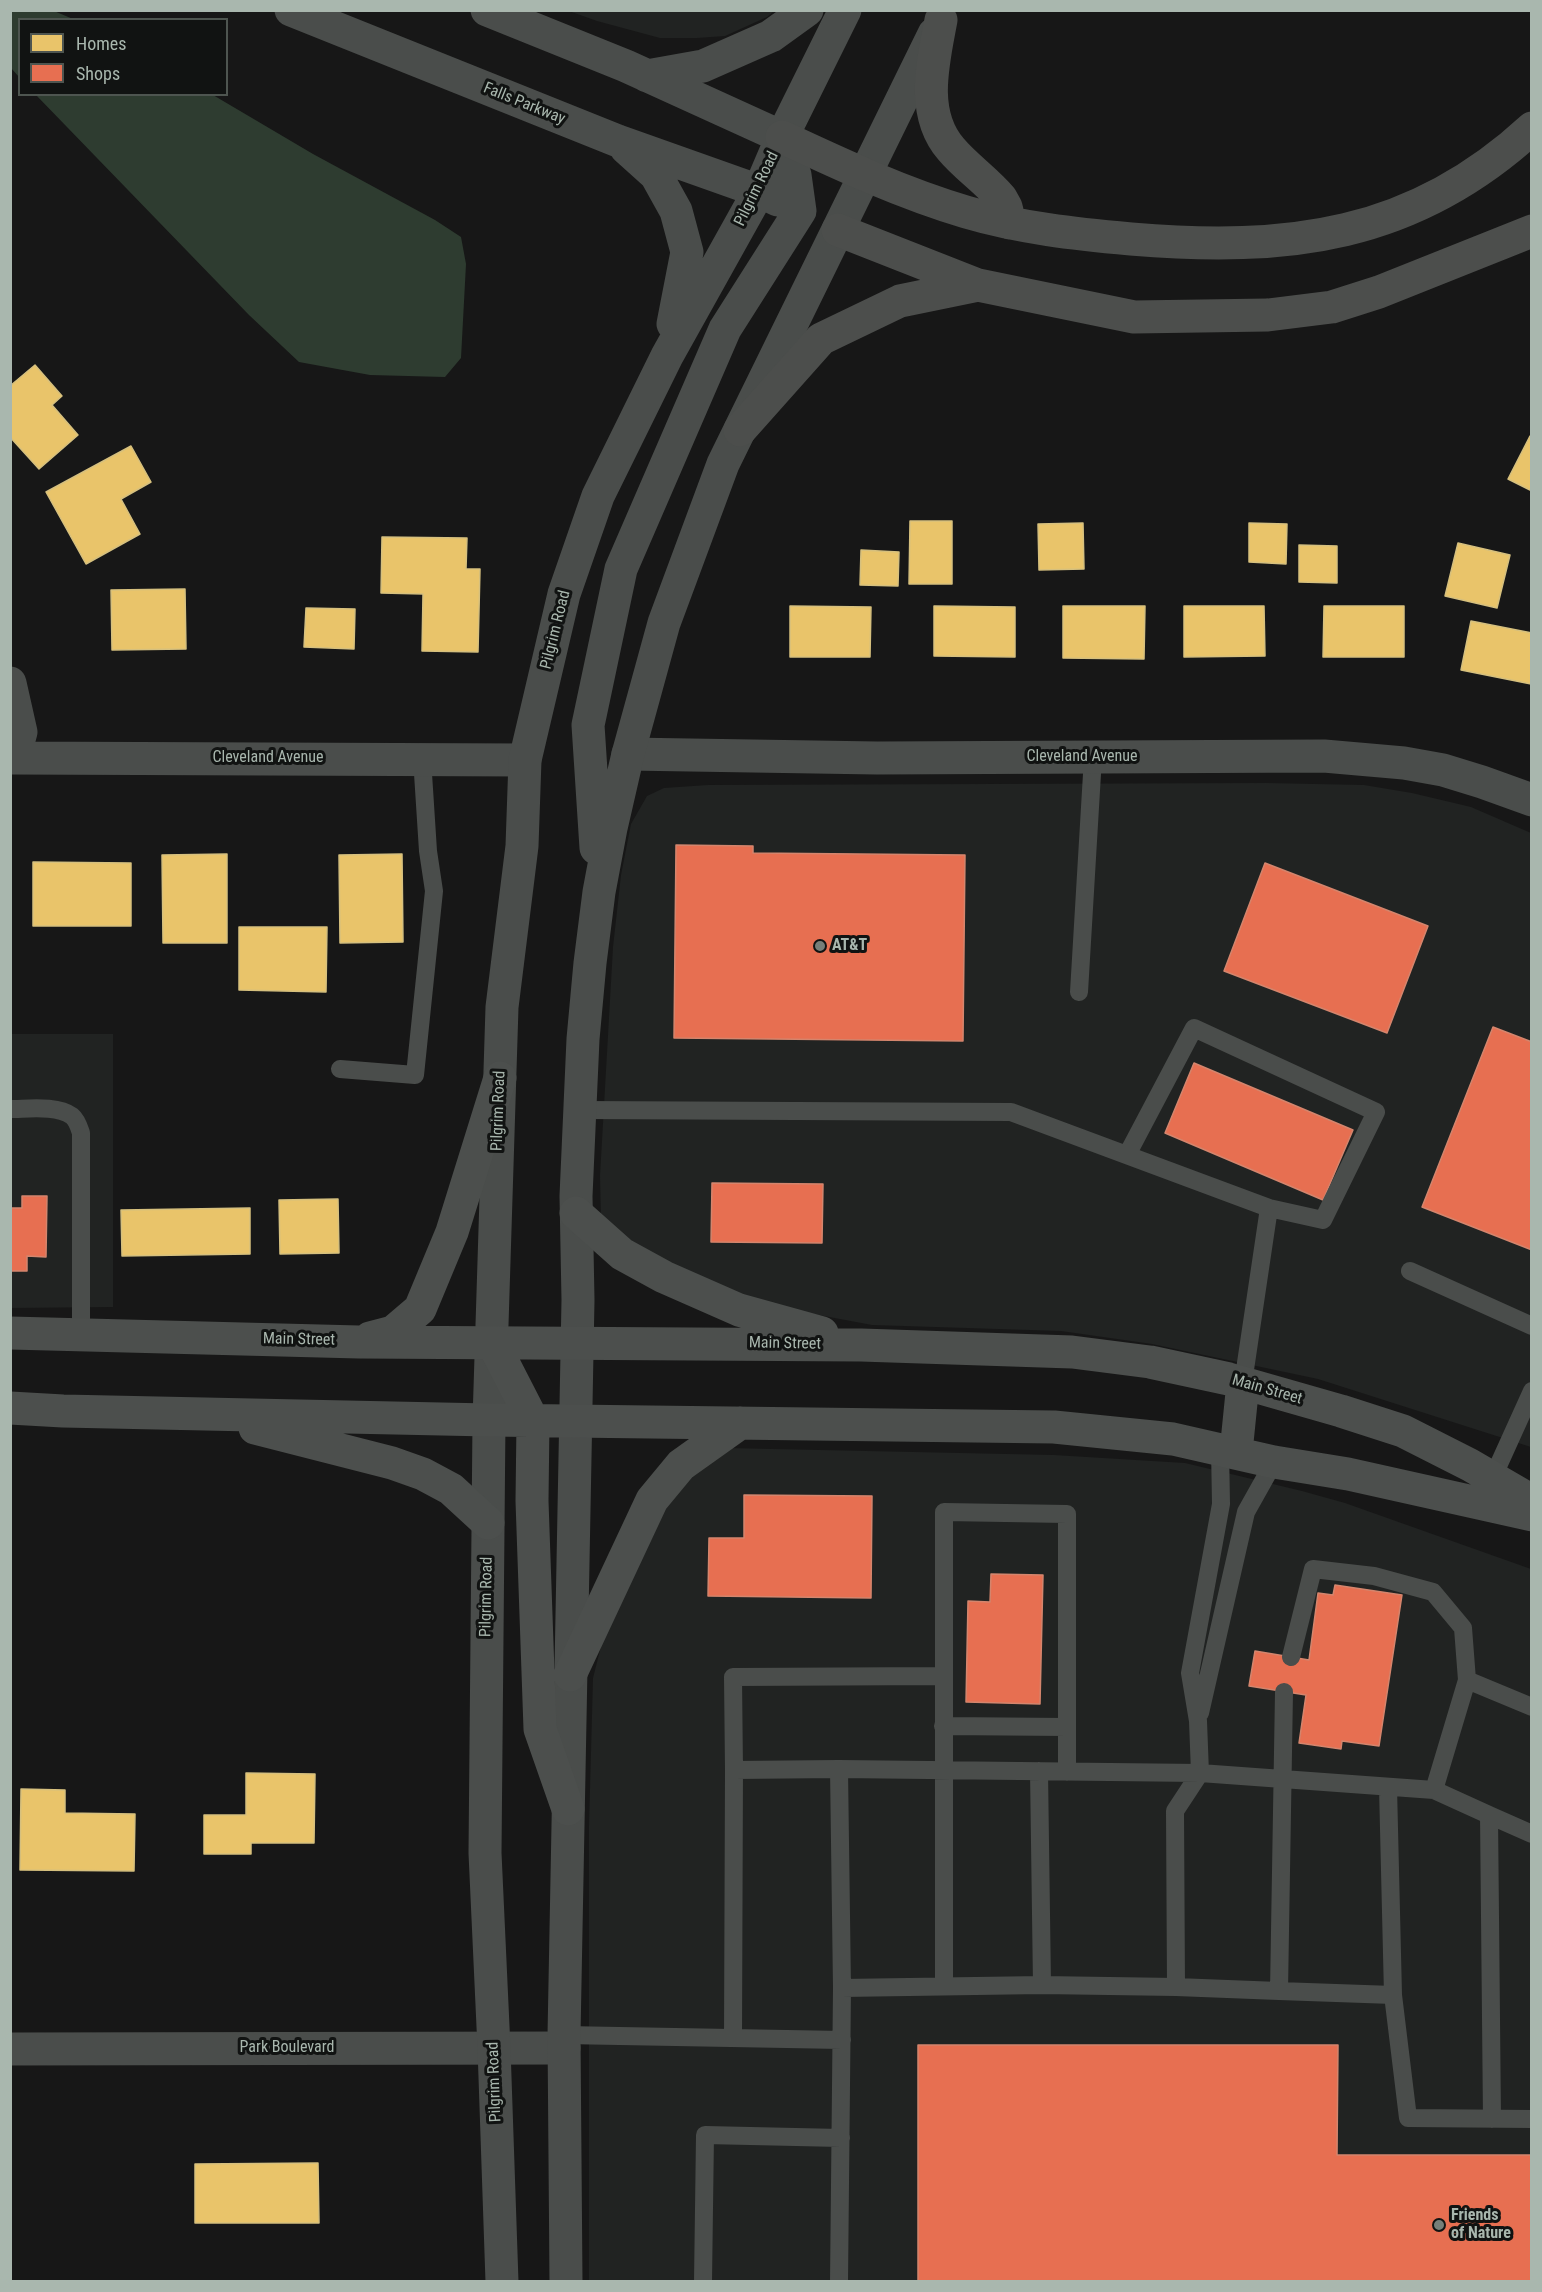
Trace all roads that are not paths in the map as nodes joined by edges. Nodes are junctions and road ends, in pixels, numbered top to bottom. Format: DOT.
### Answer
graph roads {
  1 [pos="291,10"];
  2 [pos="487,10"];
  3 [pos="807,10"];
  4 [pos="845,10"];
  5 [pos="943,15"];
  6 [pos="646,76"];
  7 [pos="1532,128"];
  8 [pos="782,137"];
  9 [pos="618,141"];
  10 [pos="866,176"];
  11 [pos="759,191"];
  12 [pos="800,211"];
  13 [pos="1010,223"];
  14 [pos="838,230"];
  15 [pos="1532,231"];
  16 [pos="978,285"];
  17 [pos="667,356"];
  18 [pos="740,430"];
  19 [pos="10,683"];
  20 [pos="628,754"];
  21 [pos="1093,757"];
  22 [pos="12,758"];
  23 [pos="422,758"];
  24 [pos="525,760"];
  25 [pos="1532,800"];
  26 [pos="599,892"];
  27 [pos="1079,992"];
  28 [pos="340,1070"];
  29 [pos="500,1078"];
  30 [pos="10,1109"];
  31 [pos="580,1110"];
  32 [pos="1127,1155"];
  33 [pos="1269,1208"];
  34 [pos="576,1213"];
  35 [pos="1410,1270"];
  36 [pos="1532,1326"];
  37 [pos="10,1333"];
  38 [pos="81,1335"];
  39 [pos="359,1342"];
  40 [pos="578,1342"];
  41 [pos="493,1343"];
  42 [pos="861,1345"];
  43 [pos="1243,1383"];
  44 [pos="1532,1391"];
  45 [pos="10,1408"];
  46 [pos="201,1414"];
  47 [pos="489,1420"];
  48 [pos="533,1421"];
  49 [pos="575,1421"];
  50 [pos="740,1423"];
  51 [pos="1228,1450"];
  52 [pos="1274,1462"];
  53 [pos="1487,1491"];
  54 [pos="1532,1501"];
  55 [pos="1532,1515"];
  56 [pos="488,1523"];
  57 [pos="1291,1657"];
  58 [pos="570,1675"];
  59 [pos="943,1676"];
  60 [pos="1467,1680"];
  61 [pos="1284,1692"];
  62 [pos="1532,1707"];
  63 [pos="1198,1720"];
  64 [pos="943,1726"];
  65 [pos="1067,1727"];
  66 [pos="839,1769"];
  67 [pos="734,1770"];
  68 [pos="943,1770"];
  69 [pos="1039,1772"];
  70 [pos="1067,1772"];
  71 [pos="1200,1773"];
  72 [pos="1282,1780"];
  73 [pos="1388,1787"];
  74 [pos="1434,1790"];
  75 [pos="568,1809"];
  76 [pos="1489,1815"];
  77 [pos="1532,1834"];
  78 [pos="1042,1984"];
  79 [pos="944,1986"];
  80 [pos="1176,1987"];
  81 [pos="842,1988"];
  82 [pos="1279,1991"];
  83 [pos="1394,1995"];
  84 [pos="733,2038"];
  85 [pos="842,2040"];
  86 [pos="564,2041"];
  87 [pos="494,2048"];
  88 [pos="10,2049"];
  89 [pos="1492,2119"];
  90 [pos="1532,2119"];
  91 [pos="841,2138"];
  92 [pos="502,2282"];
  93 [pos="566,2282"];
  94 [pos="703,2282"];
  95 [pos="839,2282"];
  1 -- 9 [label="street, Falls Parkway"];
  2 -- 6 [label="street"];
  3 -- 6 [label="street"];
  4 -- 8 [label="street, Pilgrim Road"];
  5 -- 10 [label="street"];
  5 -- 13 [label="highway"];
  6 -- 8 [label="street"];
  7 -- 13 [label="highway"];
  8 -- 10 [label="highway"];
  8 -- 11 [label="street, Pilgrim Road"];
  8 -- 12 [label="street"];
  9 -- 11 [label="street, Falls Parkway"];
  9 -- 17 [label="street"];
  10 -- 13 [label="highway"];
  10 -- 14 [label="street"];
  11 -- 12 [label="street, Falls Parkway"];
  11 -- 17 [label="street, Pilgrim Road"];
  12 -- 14 [label="street, Falls Parkway"];
  12 -- 26 [label="street"];
  14 -- 16 [label="highway"];
  14 -- 18 [label="street"];
  15 -- 16 [label="highway"];
  16 -- 18 [label="highway"];
  17 -- 24 [label="street, Pilgrim Road"];
  18 -- 20 [label="street"];
  19 -- 22 [label="street"];
  20 -- 21 [label="street, Cleveland Avenue"];
  20 -- 26 [label="street"];
  21 -- 25 [label="street, Cleveland Avenue"];
  21 -- 27 [label="lane"];
  22 -- 23 [label="street, Cleveland Avenue"];
  23 -- 24 [label="street, Cleveland Avenue"];
  23 -- 28 [label="lane"];
  24 -- 29 [label="street, Pilgrim Road"];
  26 -- 31 [label="street"];
  29 -- 39 [label="main road"];
  29 -- 41 [label="street, Pilgrim Road"];
  30 -- 38 [label="lane"];
  31 -- 32 [label="lane"];
  31 -- 34 [label="street"];
  32 -- 33 [label="lane"];
  32 -- 33 [label="lane"];
  33 -- 43 [label="lane"];
  34 -- 40 [label="street"];
  34 -- 42 [label="main road"];
  35 -- 36 [label="lane"];
  37 -- 38 [label="main road, Main Street"];
  38 -- 39 [label="main road, Main Street"];
  39 -- 41 [label="main road, Main Street"];
  40 -- 41 [label="main road, Main Street"];
  40 -- 42 [label="main road, Main Street"];
  40 -- 49 [label="street"];
  41 -- 47 [label="street, Pilgrim Road"];
  41 -- 48 [label="main road"];
  42 -- 43 [label="main road, Main Street"];
  43 -- 51 [label="main road"];
  43 -- 53 [label="main road, Main Street"];
  44 -- 53 [label="lane"];
  45 -- 46 [label="main road, Main Street"];
  46 -- 47 [label="main road, Main Street"];
  46 -- 56 [label="main road"];
  47 -- 48 [label="main road, Main Street"];
  47 -- 56 [label="street, Pilgrim Road"];
  48 -- 49 [label="main road, Main Street"];
  48 -- 75 [label="main road"];
  49 -- 50 [label="main road, Main Street"];
  49 -- 58 [label="street"];
  50 -- 51 [label="main road, Main Street"];
  50 -- 58 [label="main road"];
  51 -- 52 [label="main road, Main Street"];
  51 -- 63 [label="lane"];
  52 -- 53 [label="main road, Main Street"];
  52 -- 63 [label="lane"];
  53 -- 54 [label="main road, Main Street"];
  53 -- 55 [label="main road, Main Street"];
  56 -- 87 [label="street, Pilgrim Road"];
  57 -- 60 [label="lane"];
  58 -- 75 [label="street"];
  59 -- 64 [label="lane"];
  59 -- 65 [label="lane"];
  59 -- 67 [label="lane"];
  60 -- 62 [label="lane"];
  60 -- 74 [label="lane"];
  61 -- 72 [label="lane"];
  63 -- 71 [label="lane"];
  64 -- 65 [label="lane"];
  64 -- 68 [label="lane"];
  65 -- 70 [label="lane"];
  66 -- 67 [label="lane"];
  66 -- 68 [label="lane"];
  66 -- 81 [label="lane"];
  67 -- 84 [label="lane"];
  68 -- 69 [label="lane"];
  68 -- 79 [label="lane"];
  69 -- 70 [label="lane"];
  69 -- 78 [label="lane"];
  70 -- 71 [label="lane"];
  71 -- 72 [label="lane"];
  71 -- 80 [label="lane"];
  72 -- 73 [label="lane"];
  72 -- 82 [label="lane"];
  73 -- 74 [label="lane"];
  73 -- 83 [label="lane"];
  74 -- 76 [label="lane"];
  75 -- 86 [label="street"];
  76 -- 77 [label="lane"];
  76 -- 89 [label="lane"];
  78 -- 79 [label="lane"];
  78 -- 80 [label="lane"];
  79 -- 81 [label="lane"];
  80 -- 82 [label="lane"];
  81 -- 85 [label="lane"];
  82 -- 83 [label="lane"];
  83 -- 89 [label="lane"];
  84 -- 85 [label="lane"];
  84 -- 86 [label="lane"];
  85 -- 91 [label="lane"];
  86 -- 87 [label="street, Park Boulevard"];
  86 -- 93 [label="street"];
  87 -- 88 [label="street, Park Boulevard"];
  87 -- 92 [label="street, Pilgrim Road"];
  89 -- 90 [label="lane"];
  91 -- 94 [label="lane"];
  91 -- 95 [label="lane"];
}
